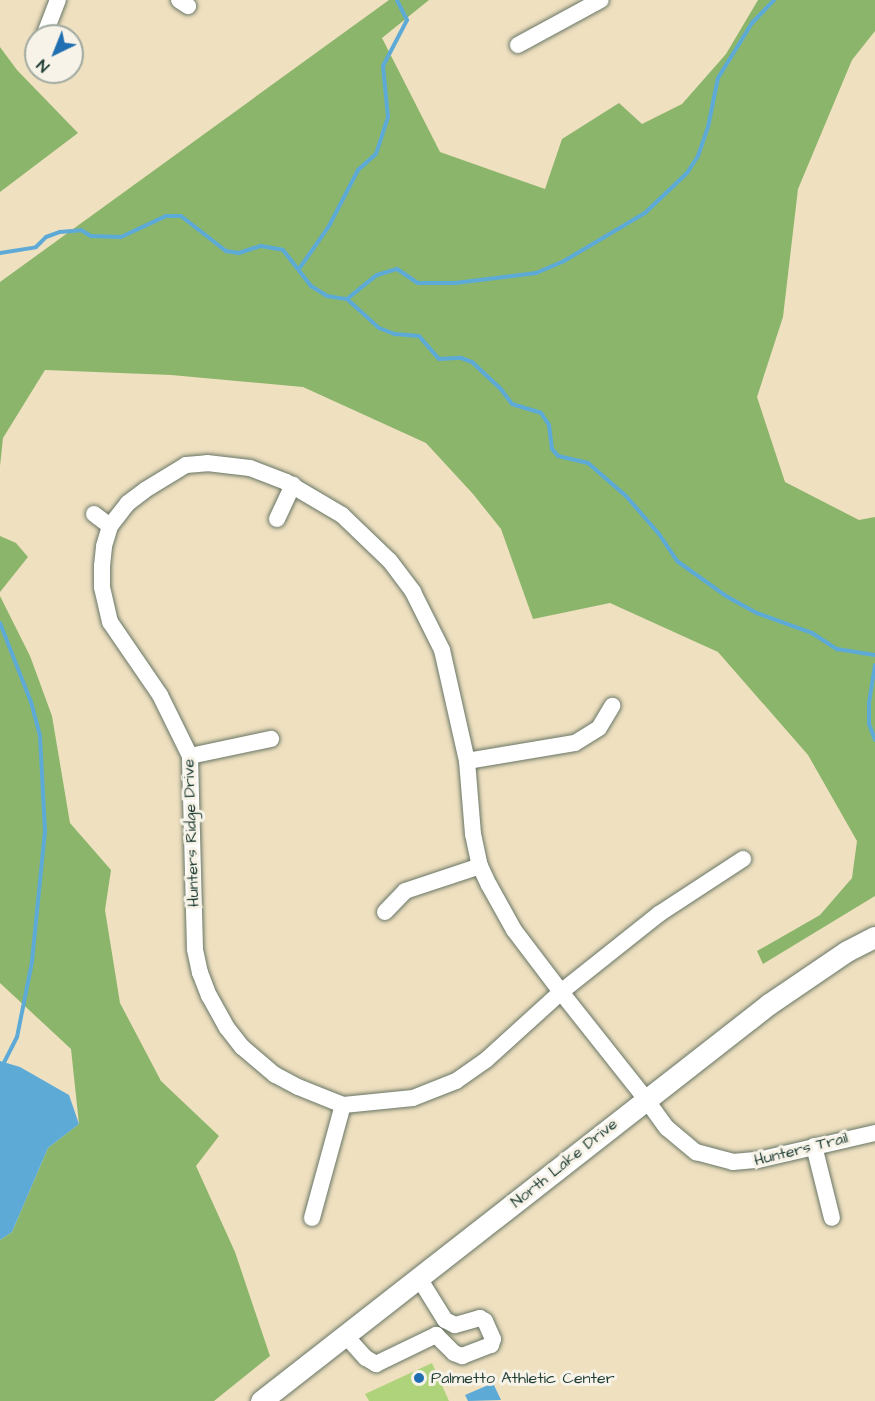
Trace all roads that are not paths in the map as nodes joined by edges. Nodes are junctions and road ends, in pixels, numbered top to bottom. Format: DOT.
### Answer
graph roads {
  1 [pos="58,0"];
  2 [pos="601,0"];
  3 [pos="49,24"];
  4 [pos="518,45"];
  5 [pos="293,485"];
  6 [pos="94,514"];
  7 [pos="277,519"];
  8 [pos="110,526"];
  9 [pos="612,706"];
  10 [pos="271,739"];
  11 [pos="190,756"];
  12 [pos="467,761"];
  13 [pos="743,859"];
  14 [pos="480,866"];
  15 [pos="385,912"];
  16 [pos="875,937"];
  17 [pos="561,992"];
  18 [pos="645,1098"];
  19 [pos="343,1105"];
  20 [pos="875,1133"];
  21 [pos="814,1146"];
  22 [pos="312,1218"];
  23 [pos="832,1218"];
  24 [pos="419,1278"];
  25 [pos="345,1335"];
  26 [pos="261,1401"];
  1 -- 3 [label="street"];
  2 -- 4 [label="street"];
  5 -- 7 [label="street"];
  5 -- 8 [label="street, Hunters Ridge Drive"];
  5 -- 12 [label="street, Hunters Ridge Drive"];
  6 -- 8 [label="street"];
  8 -- 11 [label="street, Hunters Ridge Drive"];
  9 -- 12 [label="street"];
  10 -- 11 [label="street"];
  11 -- 19 [label="street, Hunters Ridge Drive"];
  12 -- 14 [label="street, Hunters Ridge Drive"];
  13 -- 17 [label="street, Hunters Ridge Drive"];
  14 -- 15 [label="street"];
  14 -- 17 [label="street, Hunters Ridge Drive"];
  16 -- 18 [label="main road, North Lake Drive"];
  17 -- 18 [label="street, Hunters Ridge Drive"];
  17 -- 19 [label="street, Hunters Ridge Drive"];
  18 -- 21 [label="street, Hunters Trail"];
  18 -- 24 [label="main road, North Lake Drive"];
  19 -- 22 [label="street"];
  20 -- 21 [label="street, Hunters Trail"];
  21 -- 23 [label="street"];
  24 -- 25 [label="main road, North Lake Drive"];
  24 -- 25 [label="street"];
  25 -- 26 [label="main road, North Lake Drive"];
}
